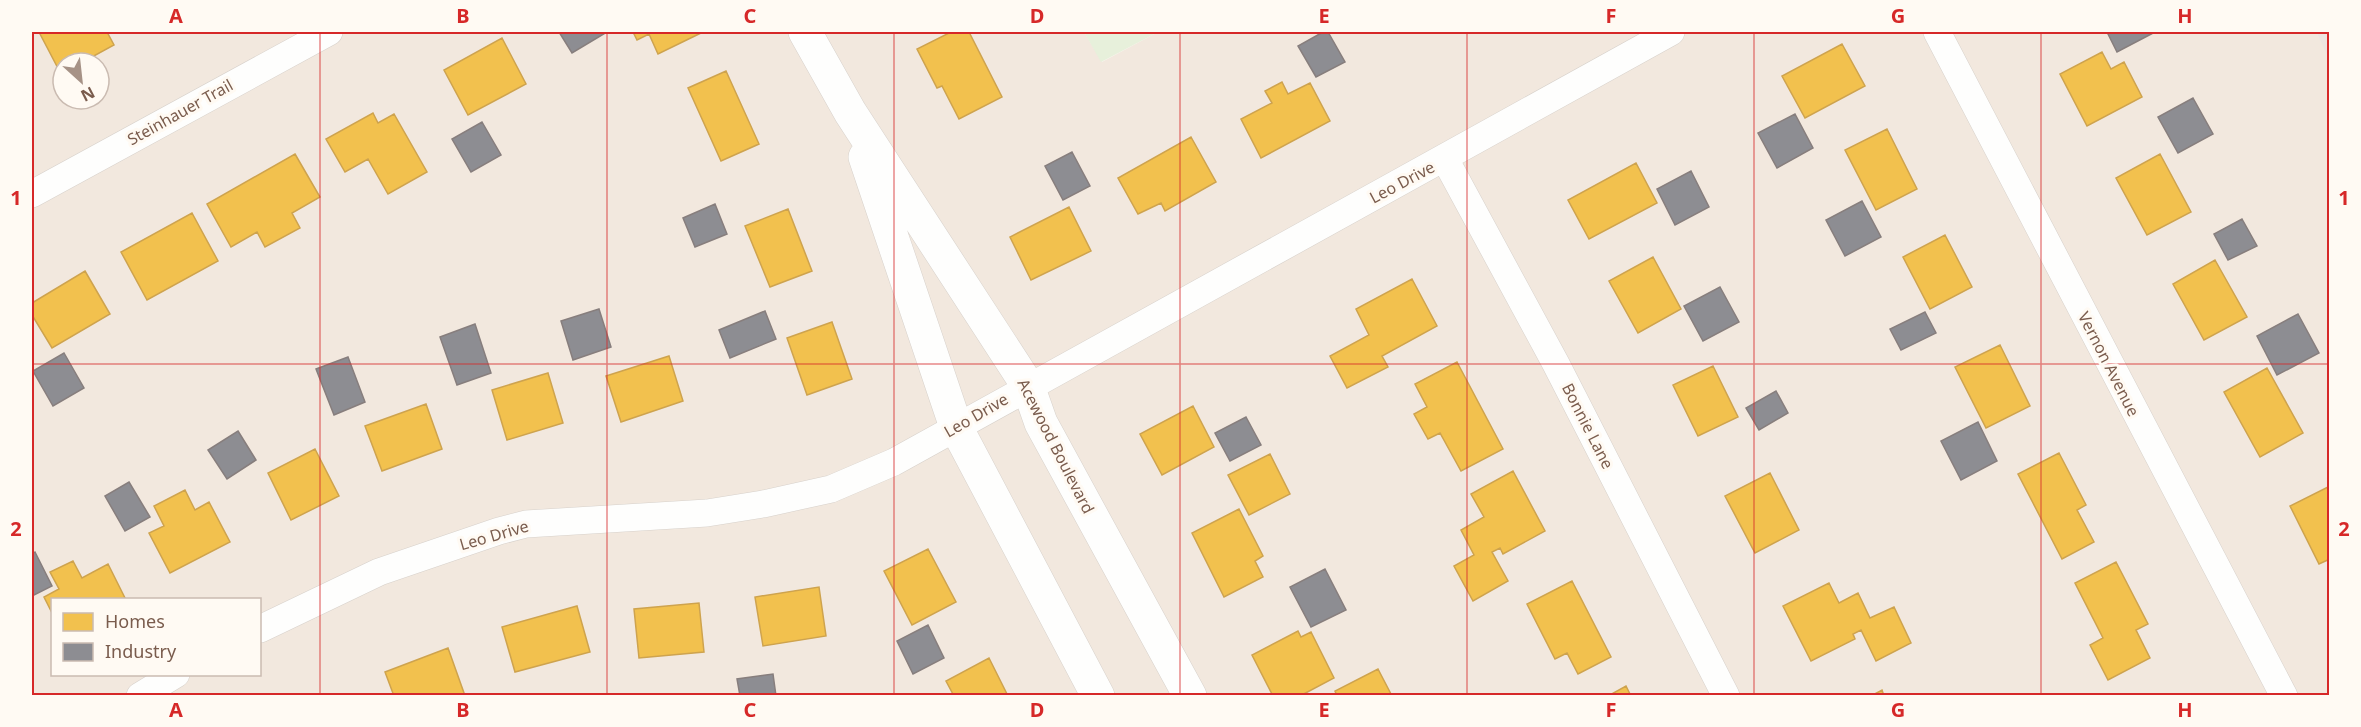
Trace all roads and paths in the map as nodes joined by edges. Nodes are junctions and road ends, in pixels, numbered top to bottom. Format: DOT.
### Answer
graph roads {
  1 [pos="329,32"];
  2 [pos="805,32"];
  3 [pos="1671,32"];
  4 [pos="1937,32"];
  5 [pos="850,112"];
  6 [pos="1445,159"];
  7 [pos="32,194"];
  8 [pos="1028,386"];
  9 [pos="956,427"];
  10 [pos="261,629"];
  11 [pos="174,676"];
  12 [pos="140,696"];
  13 [pos="1098,696"];
  14 [pos="1190,696"];
  15 [pos="1726,696"];
  16 [pos="2284,696"];
  1 -- 7 [label="street, Steinhauer Trail"];
  2 -- 5 [label="street, Acewood Boulevard"];
  3 -- 6 [label="street, Leo Drive"];
  4 -- 16 [label="street, Vernon Avenue"];
  5 -- 8 [label="street, Acewood Boulevard"];
  5 -- 9 [label="street, Acewood Boulevard"];
  6 -- 8 [label="street, Leo Drive"];
  6 -- 15 [label="street, Bonnie Lane"];
  8 -- 9 [label="street, Leo Drive"];
  8 -- 14 [label="street, Acewood Boulevard"];
  9 -- 10 [label="street, Leo Drive"];
  9 -- 13 [label="street, Acewood Boulevard"];
  11 -- 12 [label="street"];
}
